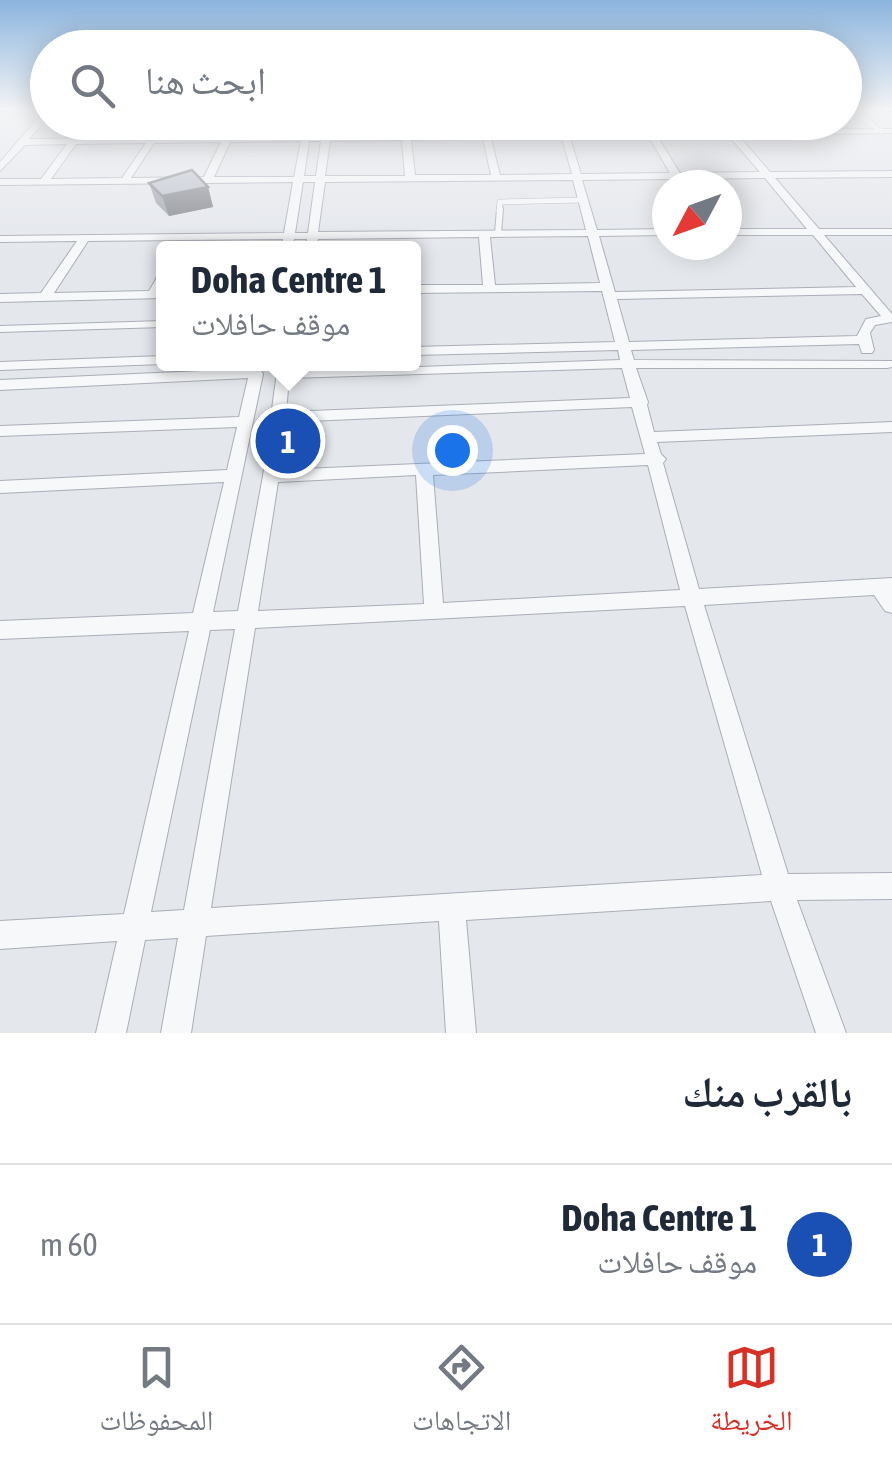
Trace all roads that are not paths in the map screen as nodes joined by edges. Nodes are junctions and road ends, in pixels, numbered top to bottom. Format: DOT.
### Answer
graph roads {
  1 [pos="62,157"];
  2 [pos="141,157"];
  3 [pos="218,157"];
  4 [pos="301,157"];
  5 [pos="322,157"];
  6 [pos="407,157"];
  7 [pos="491,157"];
  8 [pos="571,157"];
  9 [pos="752,157"];
  10 [pos="892,174"];
  11 [pos="767,175"];
  12 [pos="576,176"];
  13 [pos="410,177"];
  14 [pos="496,177"];
  15 [pos="742,177"];
  16 [pos="298,178"];
  17 [pos="320,178"];
  18 [pos="126,179"];
  19 [pos="208,179"];
  20 [pos="652,180"];
  21 [pos="44,181"];
  22 [pos="0,182"];
  23 [pos="582,200"];
  24 [pos="590,232"];
  25 [pos="652,232"];
  26 [pos="742,232"];
  27 [pos="816,232"];
  28 [pos="892,232"];
  29 [pos="491,233"];
  30 [pos="85,238"];
  31 [pos="0,239"];
  32 [pos="288,241"];
  33 [pos="312,241"];
  34 [pos="332,241"];
  35 [pos="156,242"];
  36 [pos="421,288"];
  37 [pos="489,288"];
  38 [pos="865,290"];
  39 [pos="607,291"];
  40 [pos="156,294"];
  41 [pos="45,297"];
  42 [pos="0,298"];
  43 [pos="890,318"];
  44 [pos="156,324"];
  45 [pos="0,329"];
  46 [pos="862,340"];
  47 [pos="624,343"];
  48 [pos="421,351"];
  49 [pos="156,360"];
  50 [pos="630,364"];
  51 [pos="889,365"];
  52 [pos="0,366"];
  53 [pos="421,368"];
  54 [pos="235,371"];
  55 [pos="253,371"];
  56 [pos="288,371"];
  57 [pos="0,384"];
  58 [pos="641,402"];
  59 [pos="279,418"];
  60 [pos="245,422"];
  61 [pos="892,428"];
  62 [pos="0,432"];
  63 [pos="651,437"];
  64 [pos="658,458"];
  65 [pos="424,469"];
  66 [pos="232,476"];
  67 [pos="271,476"];
  68 [pos="0,486"];
  69 [pos="886,586"];
  70 [pos="692,598"];
  71 [pos="892,605"];
  72 [pos="434,612"];
  73 [pos="247,620"];
  74 [pos="202,622"];
  75 [pos="0,630"];
  76 [pos="892,886"];
  77 [pos="779,887"];
  78 [pos="452,907"];
  79 [pos="196,921"];
  80 [pos="134,926"];
  81 [pos="0,936"];
  82 [pos="111,1033"];
  83 [pos="176,1033"];
  84 [pos="461,1033"];
  85 [pos="831,1033"];
  1 -- 21 [label="street"];
  2 -- 18 [label="street"];
  3 -- 19 [label="street"];
  4 -- 16 [label="street"];
  5 -- 17 [label="street"];
  6 -- 13 [label="street"];
  7 -- 14 [label="street"];
  8 -- 12 [label="street"];
  9 -- 11 [label="street"];
  10 -- 11 [label="street"];
  11 -- 15 [label="street"];
  11 -- 27 [label="street"];
  12 -- 14 [label="street"];
  12 -- 20 [label="street"];
  12 -- 23 [label="street"];
  13 -- 14 [label="street"];
  13 -- 17 [label="street"];
  16 -- 17 [label="street"];
  16 -- 19 [label="street"];
  16 -- 32 [label="street"];
  17 -- 33 [label="street"];
  18 -- 19 [label="street"];
  18 -- 21 [label="street"];
  21 -- 22 [label="street"];
  23 -- 24 [label="street"];
  23 -- 29 [label="lane"];
  24 -- 25 [label="street"];
  24 -- 29 [label="street"];
  24 -- 39 [label="street"];
  26 -- 27 [label="street"];
  27 -- 28 [label="street"];
  27 -- 38 [label="street"];
  29 -- 34 [label="street"];
  29 -- 37 [label="street"];
  30 -- 31 [label="street"];
  30 -- 35 [label="street"];
  30 -- 41 [label="street"];
  36 -- 37 [label="street"];
  37 -- 39 [label="street"];
  38 -- 39 [label="street"];
  38 -- 43 [label="street"];
  39 -- 47 [label="street"];
  40 -- 41 [label="street"];
  41 -- 42 [label="street"];
  43 -- 46 [label="street"];
  44 -- 45 [label="lane"];
  46 -- 47 [label="street"];
  46 -- 51 [label="street"];
  47 -- 48 [label="street"];
  47 -- 50 [label="street"];
  49 -- 52 [label="street"];
  50 -- 51 [label="street"];
  50 -- 53 [label="street"];
  50 -- 58 [label="street"];
  54 -- 57 [label="street"];
  55 -- 60 [label="street"];
  56 -- 59 [label="street"];
  58 -- 59 [label="street"];
  58 -- 63 [label="street"];
  59 -- 67 [label="street"];
  60 -- 62 [label="street"];
  60 -- 66 [label="street"];
  61 -- 63 [label="street"];
  63 -- 64 [label="street"];
  64 -- 65 [label="street"];
  64 -- 70 [label="street"];
  65 -- 67 [label="street"];
  65 -- 72 [label="street"];
  66 -- 68 [label="street"];
  66 -- 74 [label="street"];
  67 -- 73 [label="street"];
  69 -- 70 [label="street"];
  69 -- 71 [label="street"];
  70 -- 72 [label="street"];
  70 -- 77 [label="street"];
  72 -- 73 [label="street"];
  73 -- 74 [label="street"];
  73 -- 79 [label="street"];
  74 -- 75 [label="street"];
  74 -- 80 [label="street"];
  76 -- 77 [label="street"];
  77 -- 78 [label="street"];
  77 -- 85 [label="street"];
  78 -- 79 [label="street"];
  78 -- 84 [label="street"];
  79 -- 80 [label="street"];
  79 -- 83 [label="street"];
  80 -- 81 [label="street"];
  80 -- 82 [label="street"];
}
